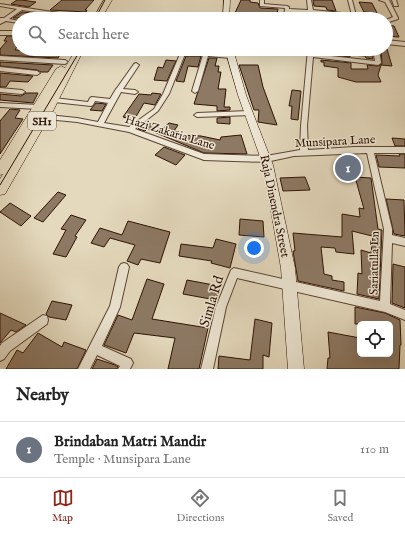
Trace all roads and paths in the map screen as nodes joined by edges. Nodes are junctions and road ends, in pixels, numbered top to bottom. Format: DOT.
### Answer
graph roads {
  1 [pos="101,0"];
  2 [pos="108,0"];
  3 [pos="227,0"];
  4 [pos="262,0"];
  5 [pos="288,0"];
  6 [pos="309,0"];
  7 [pos="350,0"];
  8 [pos="381,0"];
  9 [pos="394,0"];
  10 [pos="0,5"];
  11 [pos="396,5"];
  12 [pos="287,8"];
  13 [pos="20,9"];
  14 [pos="15,12"];
  15 [pos="43,12"];
  16 [pos="96,12"];
  17 [pos="99,12"];
  18 [pos="226,12"];
  19 [pos="287,12"];
  20 [pos="312,12"];
  21 [pos="353,12"];
  22 [pos="393,12"];
  23 [pos="12,14"];
  24 [pos="2,20"];
  25 [pos="12,21"];
  26 [pos="0,33"];
  27 [pos="12,33"];
  28 [pos="393,43"];
  29 [pos="405,44"];
  30 [pos="68,56"];
  31 [pos="76,56"];
  32 [pos="181,56"];
  33 [pos="205,56"];
  34 [pos="231,56"];
  35 [pos="310,56"];
  36 [pos="335,56"];
  37 [pos="377,56"];
  38 [pos="0,58"];
  39 [pos="65,62"];
  40 [pos="136,65"];
  41 [pos="0,70"];
  42 [pos="37,73"];
  43 [pos="0,90"];
  44 [pos="118,90"];
  45 [pos="195,91"];
  46 [pos="22,92"];
  47 [pos="135,92"];
  48 [pos="54,100"];
  49 [pos="112,101"];
  50 [pos="0,105"];
  51 [pos="39,113"];
  52 [pos="249,113"];
  53 [pos="197,116"];
  54 [pos="100,124"];
  55 [pos="130,130"];
  56 [pos="370,150"];
  57 [pos="405,150"];
  58 [pos="304,153"];
  59 [pos="266,159"];
  60 [pos="1,166"];
  61 [pos="0,190"];
  62 [pos="387,238"];
  63 [pos="405,242"];
  64 [pos="124,267"];
  65 [pos="290,285"];
  66 [pos="385,307"];
  67 [pos="405,315"];
  68 [pos="43,320"];
  69 [pos="94,348"];
  70 [pos="0,355"];
  71 [pos="84,369"];
  72 [pos="124,369"];
  73 [pos="207,369"];
  74 [pos="296,369"];
  1 -- 16 [label="main road"];
  2 -- 17 [label="main road"];
  3 -- 18 [label="main road"];
  4 -- 12 [label="street"];
  5 -- 12 [label="street"];
  6 -- 20 [label="street"];
  7 -- 21 [label="street"];
  8 -- 22 [label="street"];
  9 -- 11 [label="street"];
  10 -- 13 [label="street"];
  12 -- 19 [label="street"];
  12 -- 20 [label="street"];
  13 -- 14 [label="street"];
  13 -- 15 [label="street"];
  23 -- 24 [label="street"];
  24 -- 25 [label="street"];
  26 -- 27 [label="street"];
  28 -- 29 [label="street"];
  30 -- 39 [label="main road, SH1"];
  31 -- 48 [label="main road, SH1"];
  32 -- 55 [label="street"];
  33 -- 45 [label="street"];
  34 -- 52 [label="main road, Raja Dinendra Street"];
  35 -- 58 [label="street"];
  36 -- 37 [label="street"];
  38 -- 39 [label="street"];
  39 -- 51 [label="main road, SH1"];
  40 -- 44 [label="street"];
  41 -- 42 [label="street"];
  43 -- 46 [label="street"];
  44 -- 47 [label="street"];
  44 -- 49 [label="street"];
  48 -- 49 [label="street"];
  48 -- 51 [label="main road, SH1"];
  49 -- 54 [label="street"];
  50 -- 51 [label="street, Hazi Zakaria Lane"];
  51 -- 54 [label="street, Hazi Zakaria Lane"];
  51 -- 60 [label="main road, SH1"];
  51 -- 61 [label="main road, SH1"];
  52 -- 53 [label="street"];
  52 -- 59 [label="main road, Raja Dinendra Street"];
  54 -- 55 [label="street, Hazi Zakaria Lane"];
  55 -- 59 [label="street, Hazi Zakaria Lane"];
  56 -- 57 [label="street, Munsipara Lane"];
  56 -- 58 [label="street, Munsipara Lane"];
  56 -- 62 [label="street, Sariatulla Ln"];
  58 -- 59 [label="street, Munsipara Lane"];
  59 -- 65 [label="main road, Raja Dinendra Street"];
  62 -- 63 [label="street"];
  62 -- 66 [label="street, Sariatulla Ln"];
  64 -- 69 [label="street"];
  65 -- 66 [label="street"];
  65 -- 73 [label="street, Simla Rd"];
  65 -- 74 [label="main road, Raja Dinendra Street"];
  66 -- 67 [label="street"];
  68 -- 70 [label="street"];
  69 -- 71 [label="street"];
  69 -- 72 [label="street"];
}
